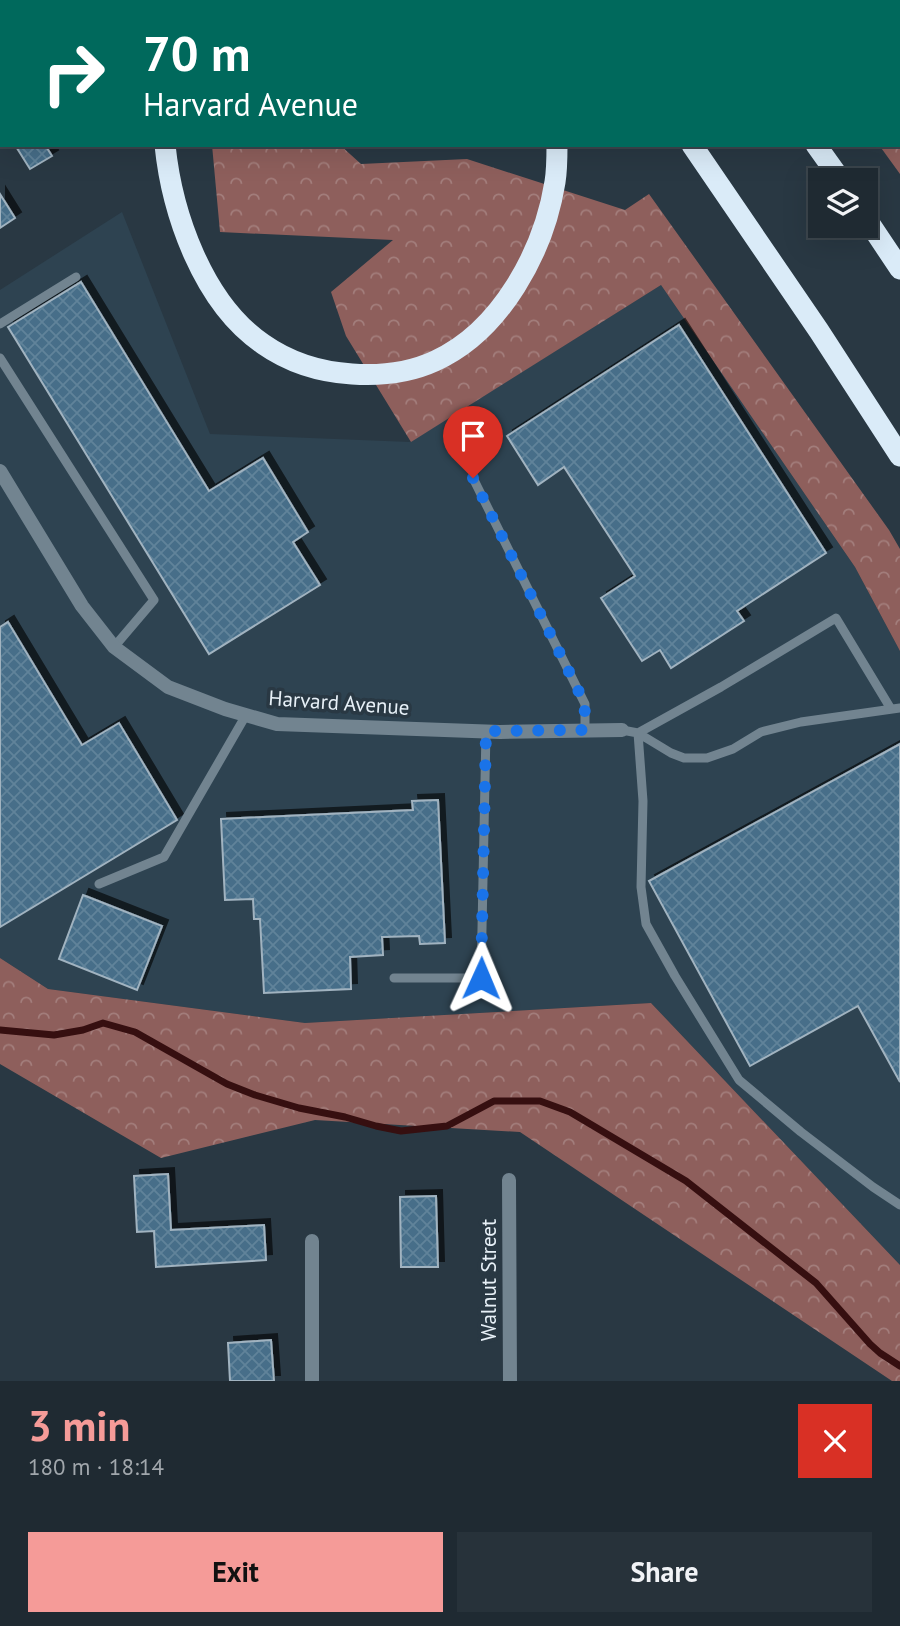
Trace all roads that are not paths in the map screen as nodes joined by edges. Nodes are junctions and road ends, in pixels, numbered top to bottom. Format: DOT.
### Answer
graph roads {
  1 [pos="165,147"];
  2 [pos="557,147"];
  3 [pos="693,147"];
  4 [pos="817,147"];
  5 [pos="832,168"];
  6 [pos="878,236"];
  7 [pos="900,269"];
  8 [pos="76,277"];
  9 [pos="0,324"];
  10 [pos="0,358"];
  11 [pos="900,456"];
  12 [pos="0,471"];
  13 [pos="473,478"];
  14 [pos="114,647"];
  15 [pos="896,709"];
  16 [pos="246,715"];
  17 [pos="584,730"];
  18 [pos="622,730"];
  19 [pos="486,731"];
  20 [pos="638,733"];
  21 [pos="99,884"];
  22 [pos="394,978"];
  23 [pos="509,1180"];
  24 [pos="900,1205"];
  25 [pos="312,1241"];
  26 [pos="312,1381"];
  27 [pos="510,1381"];
  1 -- 2 [label="highway"];
  3 -- 11 [label="highway"];
  4 -- 5 [label="highway"];
  6 -- 7 [label="highway"];
  8 -- 9 [label="lane"];
  10 -- 14 [label="lane"];
  12 -- 14 [label="street, Harvard Avenue"];
  13 -- 17 [label="lane"];
  14 -- 16 [label="street, Harvard Avenue"];
  15 -- 20 [label="lane"];
  15 -- 20 [label="lane"];
  16 -- 19 [label="street, Harvard Avenue"];
  16 -- 21 [label="lane"];
  17 -- 18 [label="street, Harvard Avenue"];
  17 -- 19 [label="street, Harvard Avenue"];
  18 -- 20 [label="lane"];
  19 -- 22 [label="lane"];
  20 -- 24 [label="lane"];
  23 -- 27 [label="street, Walnut Street"];
  25 -- 26 [label="street"];
}
